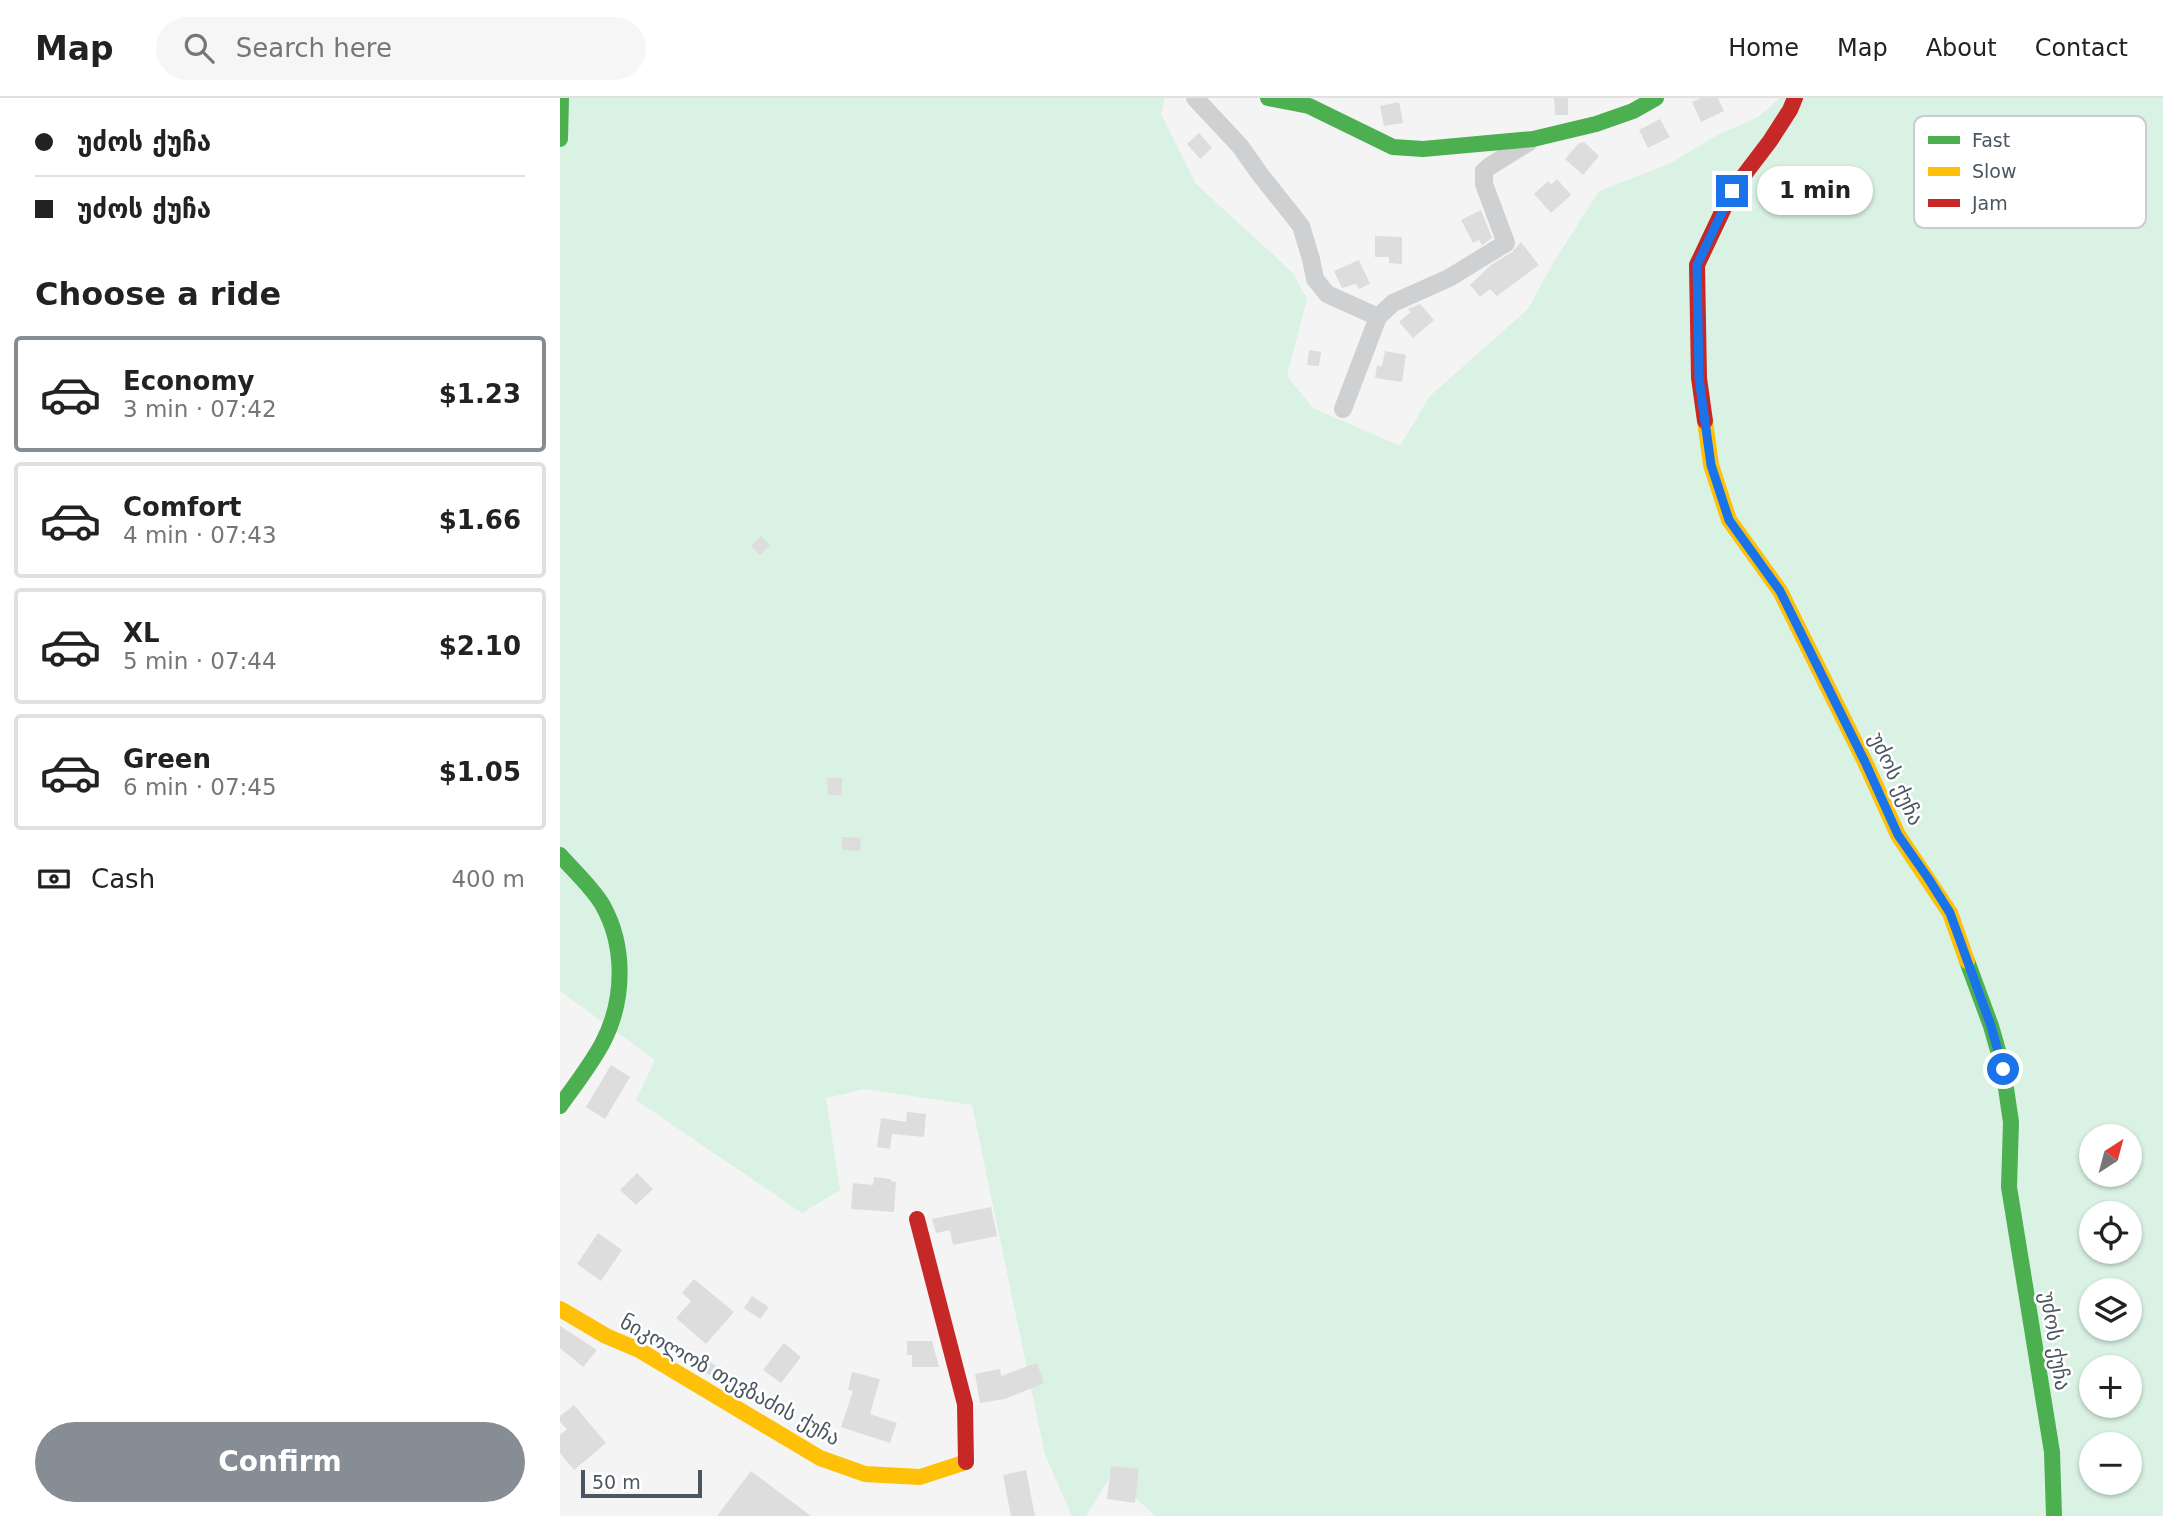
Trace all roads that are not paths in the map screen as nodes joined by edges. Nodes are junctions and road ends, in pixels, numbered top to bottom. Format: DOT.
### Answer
graph roads {
  1 [pos="561,98"];
  2 [pos="1195,98"];
  3 [pos="1268,98"];
  4 [pos="1656,98"];
  5 [pos="1794,98"];
  6 [pos="560,139"];
  7 [pos="1534,139"];
  8 [pos="1378,317"];
  9 [pos="1343,409"];
  10 [pos="560,855"];
  11 [pos="560,1106"];
  12 [pos="917,1219"];
  13 [pos="560,1309"];
  14 [pos="2054,1516"];
  1 -- 6 [label="street"];
  2 -- 8 [label="street"];
  3 -- 7 [label="street"];
  4 -- 7 [label="street"];
  5 -- 14 [label="street, უძოს ქუჩა"];
  7 -- 8 [label="street"];
  8 -- 9 [label="street"];
  10 -- 11 [label="street"];
  12 -- 13 [label="street, ნიკოლოზ თევზაძის ქუჩა"];
}
